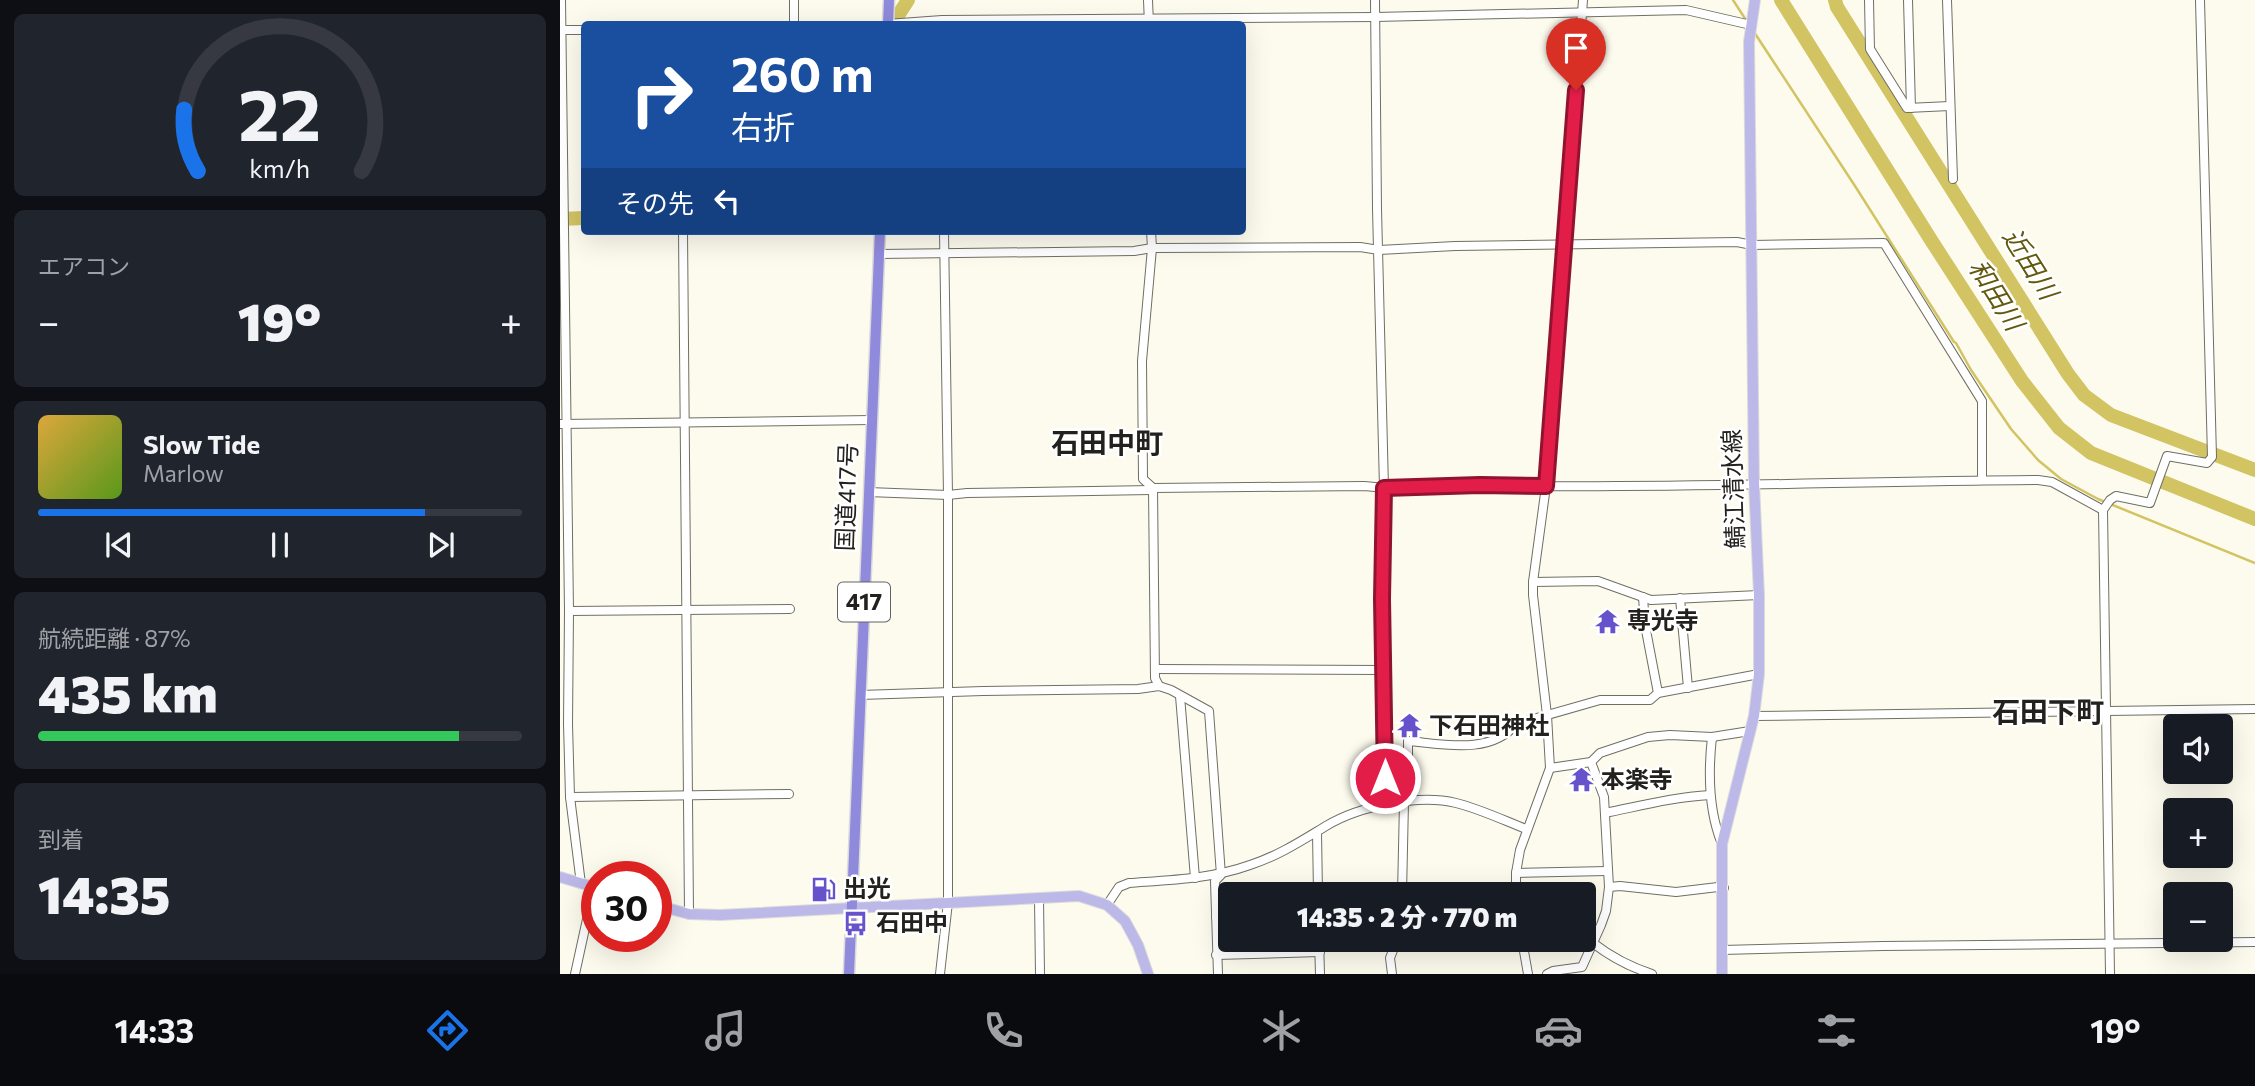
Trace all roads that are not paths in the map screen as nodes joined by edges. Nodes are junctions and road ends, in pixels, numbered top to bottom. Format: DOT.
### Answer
graph roads {
  1 [pos="561,0"];
  2 [pos="794,0"];
  3 [pos="889,0"];
  4 [pos="1148,0"];
  5 [pos="1375,0"];
  6 [pos="1583,0"];
  7 [pos="1869,0"];
  8 [pos="1908,0"];
  9 [pos="1947,0"];
  10 [pos="2200,0"];
  11 [pos="1754,4"];
  12 [pos="1582,13"];
  13 [pos="1375,17"];
  14 [pos="794,21"];
  15 [pos="887,21"];
  16 [pos="1149,21"];
  17 [pos="1751,25"];
  18 [pos="561,30"];
  19 [pos="581,30"];
  20 [pos="1950,106"];
  21 [pos="1910,107"];
  22 [pos="1953,179"];
  23 [pos="683,235"];
  24 [pos="880,235"];
  25 [pos="944,235"];
  26 [pos="1151,235"];
  27 [pos="1752,245"];
  28 [pos="1564,246"];
  29 [pos="1152,248"];
  30 [pos="1379,250"];
  31 [pos="944,253"];
  32 [pos="879,254"];
  33 [pos="872,420"];
  34 [pos="685,422"];
  35 [pos="563,424"];
  36 [pos="1982,480"];
  37 [pos="1754,483"];
  38 [pos="1546,486"];
  39 [pos="1384,488"];
  40 [pos="1152,489"];
  41 [pos="869,492"];
  42 [pos="948,495"];
  43 [pos="2103,510"];
  44 [pos="1533,582"];
  45 [pos="1759,594"];
  46 [pos="1643,597"];
  47 [pos="1680,598"];
  48 [pos="790,609"];
  49 [pos="687,610"];
  50 [pos="569,611"];
  51 [pos="1156,668"];
  52 [pos="1384,670"];
  53 [pos="1759,674"];
  54 [pos="1160,687"];
  55 [pos="1688,688"];
  56 [pos="946,692"];
  57 [pos="1658,693"];
  58 [pos="860,695"];
  59 [pos="1180,696"];
  60 [pos="2255,709"];
  61 [pos="2107,712"];
  62 [pos="1547,715"];
  63 [pos="1754,716"];
  64 [pos="564,723"];
  65 [pos="1750,731"];
  66 [pos="1712,737"];
  67 [pos="1591,762"];
  68 [pos="1550,768"];
  69 [pos="789,794"];
  70 [pos="688,795"];
  71 [pos="1710,795"];
  72 [pos="570,797"];
  73 [pos="1404,802"];
  74 [pos="1385,804"];
  75 [pos="1605,813"];
  76 [pos="1526,829"];
  77 [pos="1317,832"];
  78 [pos="1722,844"];
  79 [pos="1607,871"];
  80 [pos="1516,873"];
  81 [pos="1221,875"];
  82 [pos="560,877"];
  83 [pos="1195,878"];
  84 [pos="1318,882"];
  85 [pos="1402,882"];
  86 [pos="1516,882"];
  87 [pos="581,884"];
  88 [pos="1609,887"];
  89 [pos="1724,888"];
  90 [pos="1040,899"];
  91 [pos="948,902"];
  92 [pos="1107,905"];
  93 [pos="852,907"];
  94 [pos="672,909"];
  95 [pos="689,914"];
  96 [pos="1216,917"];
  97 [pos="1596,936"];
  98 [pos="2255,942"];
  99 [pos="2110,944"];
  100 [pos="1596,945"];
  101 [pos="581,948"];
  102 [pos="1722,950"];
  103 [pos="1320,952"];
  104 [pos="1392,952"];
  105 [pos="1524,952"];
  106 [pos="1589,952"];
  107 [pos="1216,955"];
  108 [pos="575,974"];
  109 [pos="849,974"];
  110 [pos="940,974"];
  111 [pos="1040,974"];
  112 [pos="1148,974"];
  113 [pos="1218,974"];
  114 [pos="1320,974"];
  115 [pos="1392,974"];
  116 [pos="1528,974"];
  117 [pos="1547,974"];
  118 [pos="1652,974"];
  119 [pos="1722,974"];
  120 [pos="2110,974"];
  1 -- 18 [label="street"];
  2 -- 14 [label="street"];
  3 -- 15 [label="highway"];
  4 -- 16 [label="street"];
  5 -- 13 [label="street"];
  6 -- 12 [label="street"];
  7 -- 21 [label="street"];
  8 -- 21 [label="street"];
  9 -- 20 [label="street"];
  10 -- 43 [label="street"];
  11 -- 17 [label="main road, 鯖江清水線"];
  12 -- 13 [label="street"];
  12 -- 17 [label="street"];
  12 -- 28 [label="street"];
  13 -- 16 [label="street"];
  13 -- 30 [label="street"];
  17 -- 27 [label="main road, 鯖江清水線"];
  18 -- 19 [label="street"];
  18 -- 35 [label="street"];
  20 -- 21 [label="street"];
  20 -- 22 [label="street"];
  23 -- 34 [label="street"];
  24 -- 32 [label="highway, 国道417号 / 417"];
  25 -- 31 [label="street"];
  26 -- 29 [label="street"];
  27 -- 28 [label="street"];
  27 -- 36 [label="street"];
  27 -- 37 [label="main road, 鯖江清水線"];
  28 -- 30 [label="street"];
  28 -- 38 [label="street"];
  29 -- 30 [label="street"];
  29 -- 31 [label="street"];
  29 -- 40 [label="street"];
  30 -- 39 [label="street"];
  31 -- 32 [label="street"];
  31 -- 42 [label="street"];
  32 -- 33 [label="highway, 国道417号 / 417"];
  33 -- 34 [label="street"];
  33 -- 41 [label="highway, 国道417号 / 417"];
  34 -- 35 [label="street"];
  34 -- 49 [label="street"];
  35 -- 50 [label="street"];
  36 -- 37 [label="street"];
  36 -- 43 [label="street"];
  37 -- 38 [label="street"];
  37 -- 45 [label="main road, 鯖江清水線"];
  38 -- 39 [label="street"];
  38 -- 44 [label="street"];
  39 -- 40 [label="street"];
  39 -- 52 [label="street"];
  40 -- 42 [label="street"];
  40 -- 51 [label="street"];
  41 -- 42 [label="street"];
  41 -- 58 [label="highway, 国道417号 / 417"];
  42 -- 56 [label="street"];
  43 -- 61 [label="street"];
  44 -- 46 [label="street"];
  44 -- 62 [label="street"];
  45 -- 47 [label="street"];
  45 -- 53 [label="main road, 鯖江清水線"];
  46 -- 47 [label="street"];
  46 -- 57 [label="street"];
  47 -- 55 [label="street"];
  48 -- 49 [label="street"];
  49 -- 50 [label="street"];
  49 -- 70 [label="street"];
  50 -- 64 [label="street"];
  51 -- 52 [label="street"];
  51 -- 54 [label="street"];
  52 -- 74 [label="street"];
  53 -- 55 [label="street"];
  53 -- 63 [label="main road, 鯖江清水線"];
  54 -- 56 [label="street"];
  54 -- 59 [label="street"];
  55 -- 57 [label="street"];
  56 -- 58 [label="street"];
  56 -- 91 [label="street"];
  57 -- 62 [label="street"];
  58 -- 93 [label="highway, 国道417号 / 417"];
  59 -- 81 [label="street"];
  59 -- 83 [label="street"];
  60 -- 61 [label="street"];
  61 -- 63 [label="street"];
  61 -- 99 [label="street"];
  62 -- 68 [label="street"];
  62 -- 73 [label="street"];
  63 -- 65 [label="main road, 鯖江清水線"];
  64 -- 72 [label="street"];
  65 -- 66 [label="street"];
  65 -- 78 [label="main road, 鯖江清水線"];
  66 -- 67 [label="street"];
  66 -- 71 [label="street"];
  67 -- 68 [label="street"];
  67 -- 75 [label="street"];
  68 -- 76 [label="street"];
  69 -- 70 [label="street"];
  70 -- 72 [label="street"];
  70 -- 95 [label="street"];
  71 -- 75 [label="street"];
  71 -- 78 [label="street"];
  72 -- 87 [label="street"];
  73 -- 74 [label="street"];
  73 -- 76 [label="street"];
  73 -- 85 [label="street"];
  74 -- 77 [label="street"];
  75 -- 79 [label="street"];
  76 -- 80 [label="street"];
  77 -- 81 [label="street"];
  77 -- 84 [label="street"];
  78 -- 89 [label="main road, 鯖江清水線"];
  79 -- 80 [label="street"];
  79 -- 88 [label="street"];
  80 -- 86 [label="street"];
  81 -- 83 [label="street"];
  81 -- 96 [label="street"];
  82 -- 87 [label="main road"];
  83 -- 92 [label="street"];
  88 -- 89 [label="street"];
  88 -- 97 [label="street"];
  89 -- 102 [label="main road, 鯖江清水線"];
  90 -- 91 [label="main road"];
  90 -- 92 [label="main road"];
  90 -- 111 [label="street"];
  91 -- 93 [label="main road"];
  91 -- 110 [label="street"];
  92 -- 112 [label="main road"];
  93 -- 95 [label="main road"];
  93 -- 109 [label="highway, 国道417号 / 417"];
  94 -- 95 [label="main road"];
  96 -- 107 [label="street"];
  98 -- 99 [label="street"];
  99 -- 102 [label="street"];
  99 -- 120 [label="street"];
  100 -- 118 [label="street"];
  101 -- 108 [label="street"];
  102 -- 119 [label="main road, 鯖江清水線"];
  103 -- 107 [label="street"];
  103 -- 114 [label="street"];
  104 -- 115 [label="street"];
  105 -- 116 [label="street"];
  106 -- 117 [label="street"];
  107 -- 113 [label="street"];
}
